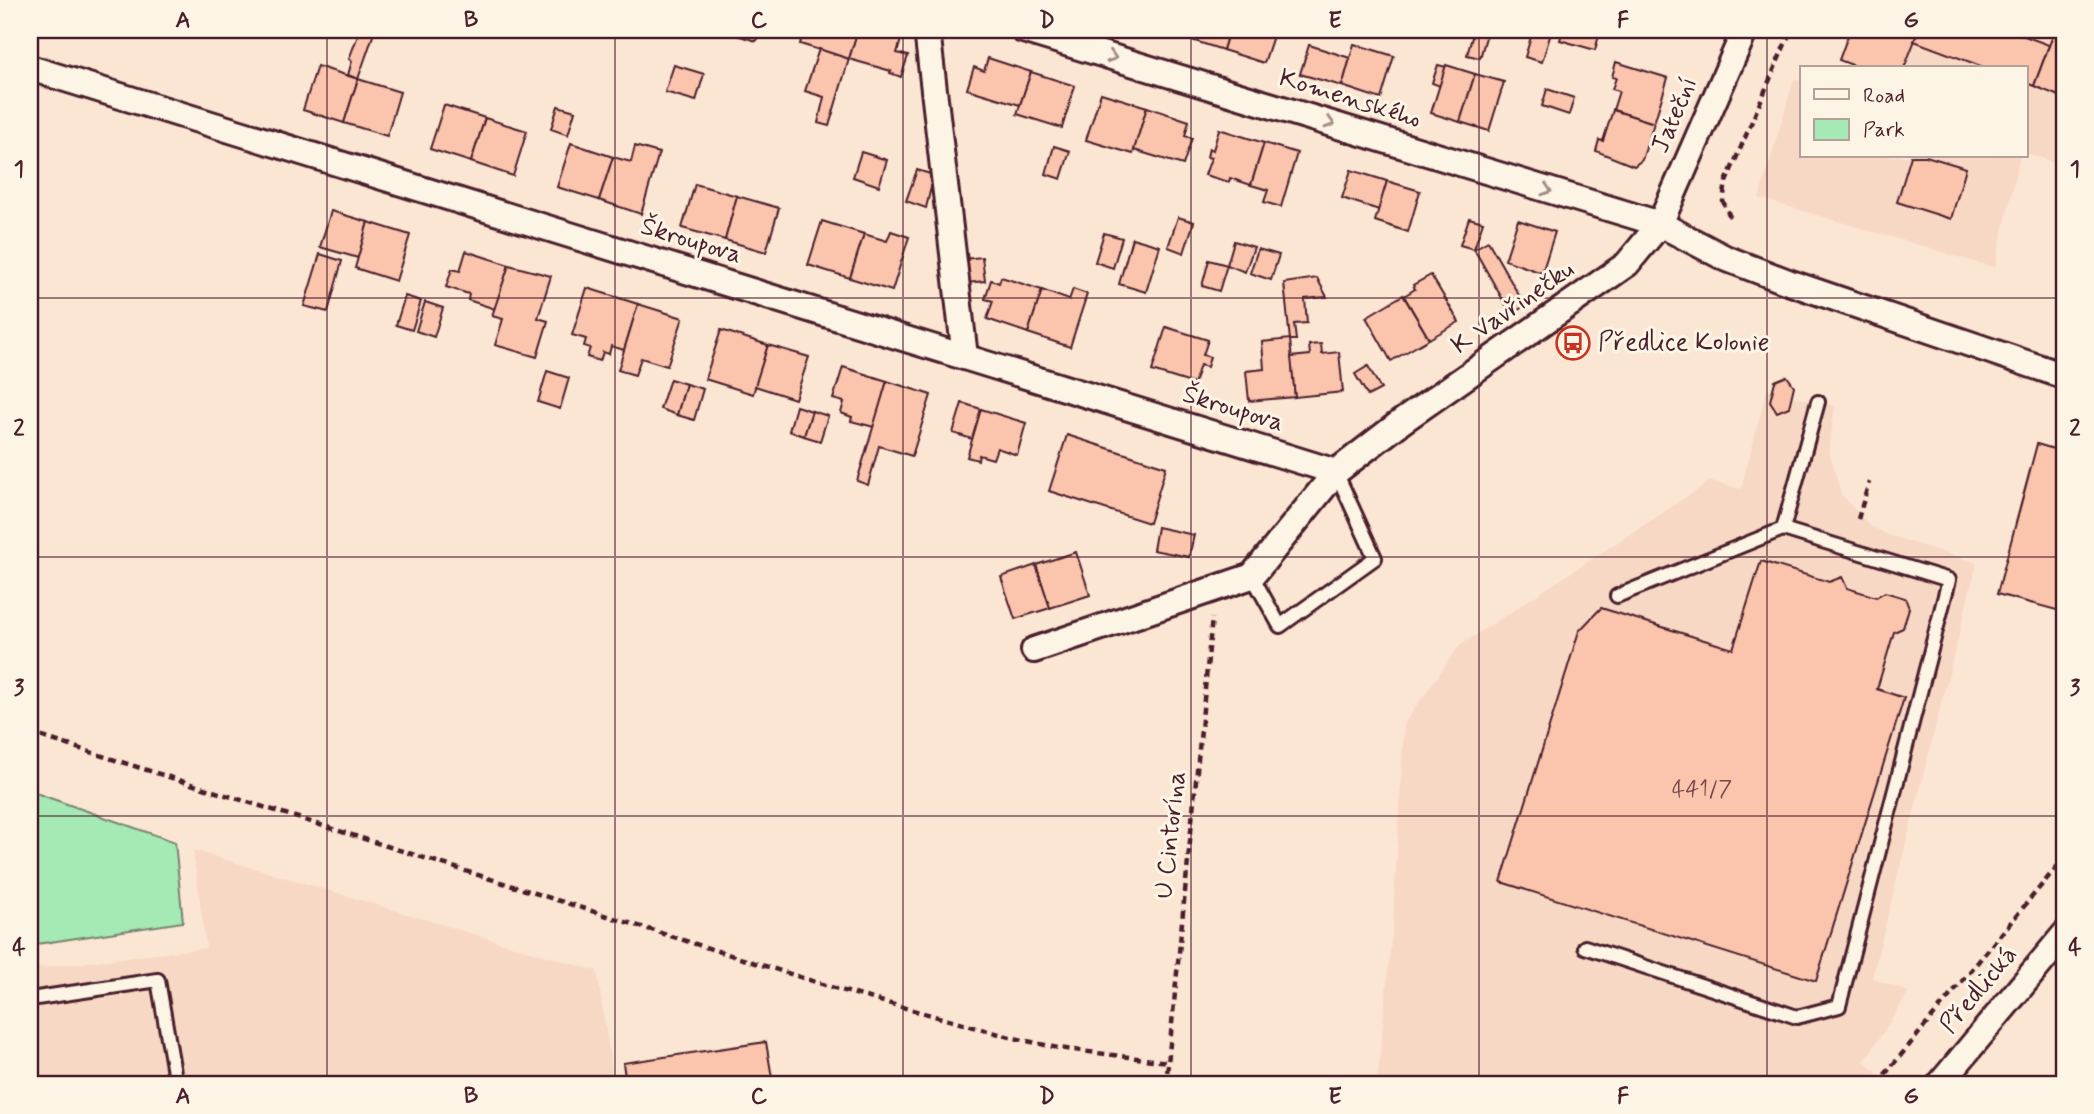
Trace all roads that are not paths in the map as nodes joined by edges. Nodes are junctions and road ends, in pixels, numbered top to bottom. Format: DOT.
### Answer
graph roads {
  1 [pos="927,30"];
  2 [pos="1023,30"];
  3 [pos="1745,30"];
  4 [pos="30,68"];
  5 [pos="1660,225"];
  6 [pos="965,357"];
  7 [pos="2064,376"];
  8 [pos="1818,402"];
  9 [pos="1335,472"];
  10 [pos="1783,529"];
  11 [pos="1252,576"];
  12 [pos="1617,596"];
  13 [pos="1034,650"];
  14 [pos="2064,934"];
  15 [pos="1585,947"];
  16 [pos="30,999"];
  17 [pos="177,1084"];
  18 [pos="1940,1084"];
  1 -- 6 [label="street"];
  2 -- 5 [label="street, Komenského, one-way"];
  3 -- 5 [label="street, Jateční"];
  4 -- 6 [label="street, Škroupova"];
  5 -- 7 [label="street"];
  5 -- 9 [label="street, K Vavřinečku"];
  6 -- 9 [label="street, Škroupova"];
  8 -- 10 [label="lane"];
  9 -- 11 [label="street, K Vavřinečku"];
  9 -- 11 [label="lane"];
  10 -- 12 [label="lane"];
  10 -- 15 [label="lane"];
  11 -- 13 [label="street"];
  14 -- 18 [label="street, Předlická"];
  16 -- 17 [label="lane"];
}
